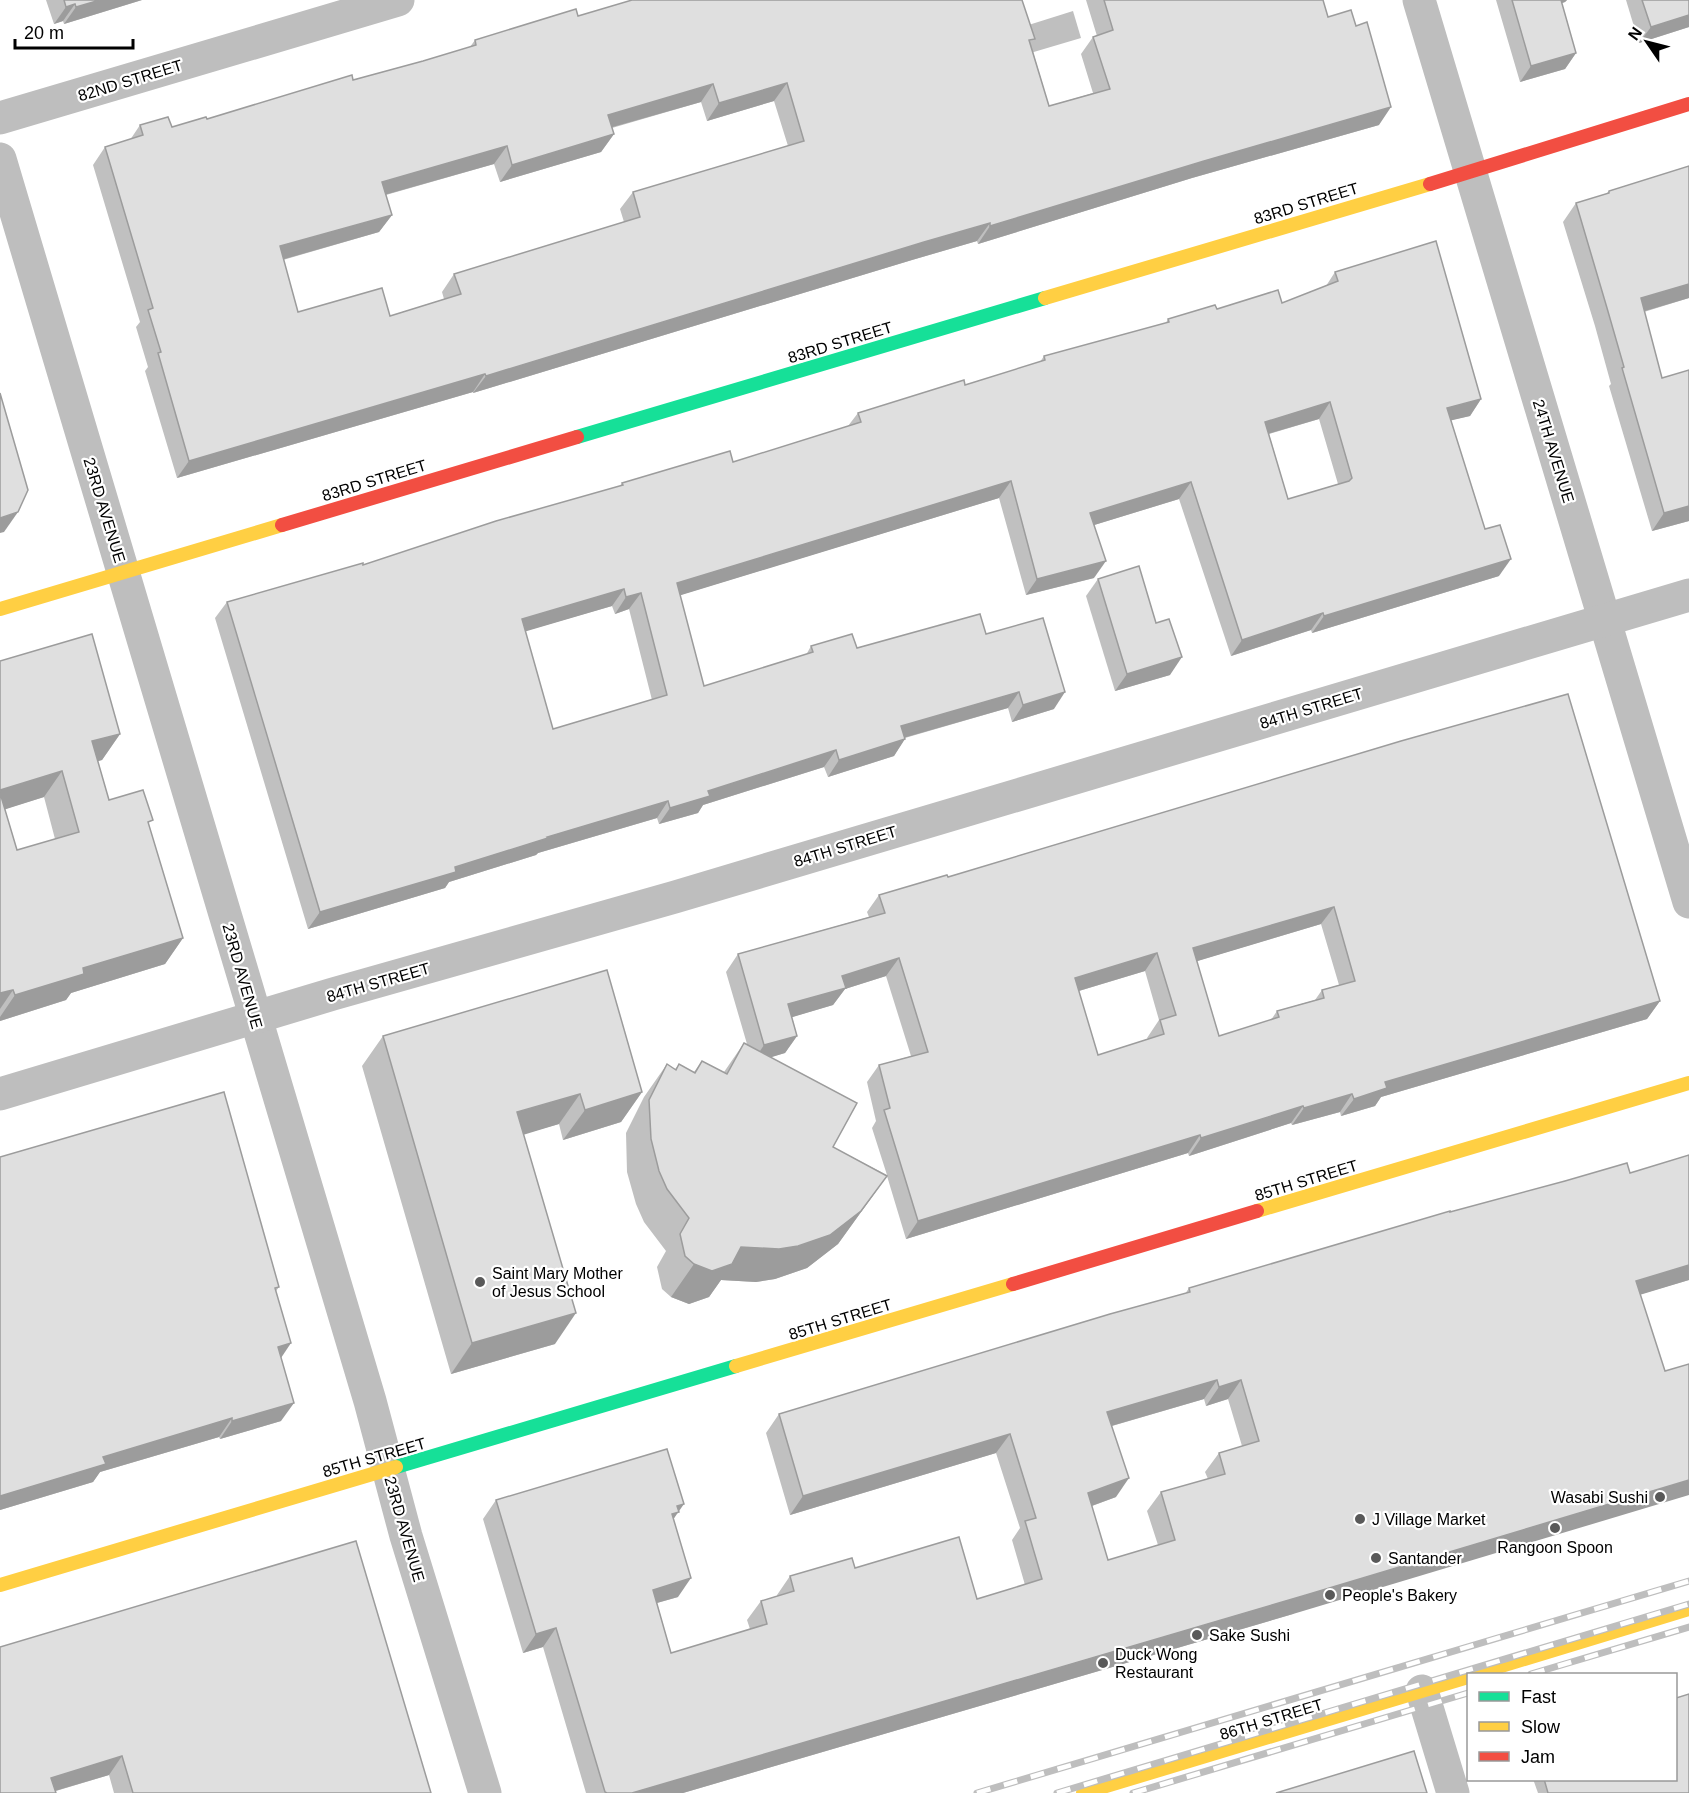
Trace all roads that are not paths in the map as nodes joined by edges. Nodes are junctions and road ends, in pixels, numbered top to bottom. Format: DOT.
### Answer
graph roads {
  1 [pos="398,0"];
  2 [pos="1419,0"];
  3 [pos="1689,104"];
  4 [pos="0,118"];
  5 [pos="0,159"];
  6 [pos="1470,172"];
  7 [pos="123,572"];
  8 [pos="1689,595"];
  9 [pos="0,609"];
  10 [pos="1606,620"];
  11 [pos="1689,903"];
  12 [pos="255,1018"];
  13 [pos="1689,1083"];
  14 [pos="0,1094"];
  15 [pos="389,1471"];
  16 [pos="0,1585"];
  17 [pos="1689,1609"];
  18 [pos="1478,1673"];
  19 [pos="1467,1677"];
  20 [pos="1422,1691"];
  21 [pos="485,1793"];
  22 [pos="1083,1793"];
  23 [pos="1453,1793"];
  1 -- 4 [label="street, 82ND STREET"];
  2 -- 6 [label="street, 24TH AVENUE"];
  3 -- 6 [label="street, 83RD STREET"];
  5 -- 7 [label="street, 23RD AVENUE"];
  6 -- 7 [label="street, 83RD STREET"];
  6 -- 10 [label="street, 24TH AVENUE"];
  7 -- 9 [label="street, 83RD STREET"];
  7 -- 12 [label="street, 23RD AVENUE"];
  8 -- 10 [label="street, 84TH STREET"];
  10 -- 11 [label="street, 24TH AVENUE"];
  10 -- 12 [label="street, 84TH STREET"];
  12 -- 14 [label="street, 84TH STREET"];
  12 -- 15 [label="street, 23RD AVENUE"];
  13 -- 15 [label="street, 85TH STREET"];
  15 -- 16 [label="street, 85TH STREET"];
  15 -- 21 [label="street, 23RD AVENUE"];
  17 -- 18 [label="street"];
  19 -- 20 [label="street, 86TH STREET"];
  20 -- 22 [label="street, 86TH STREET"];
  20 -- 23 [label="street"];
}
